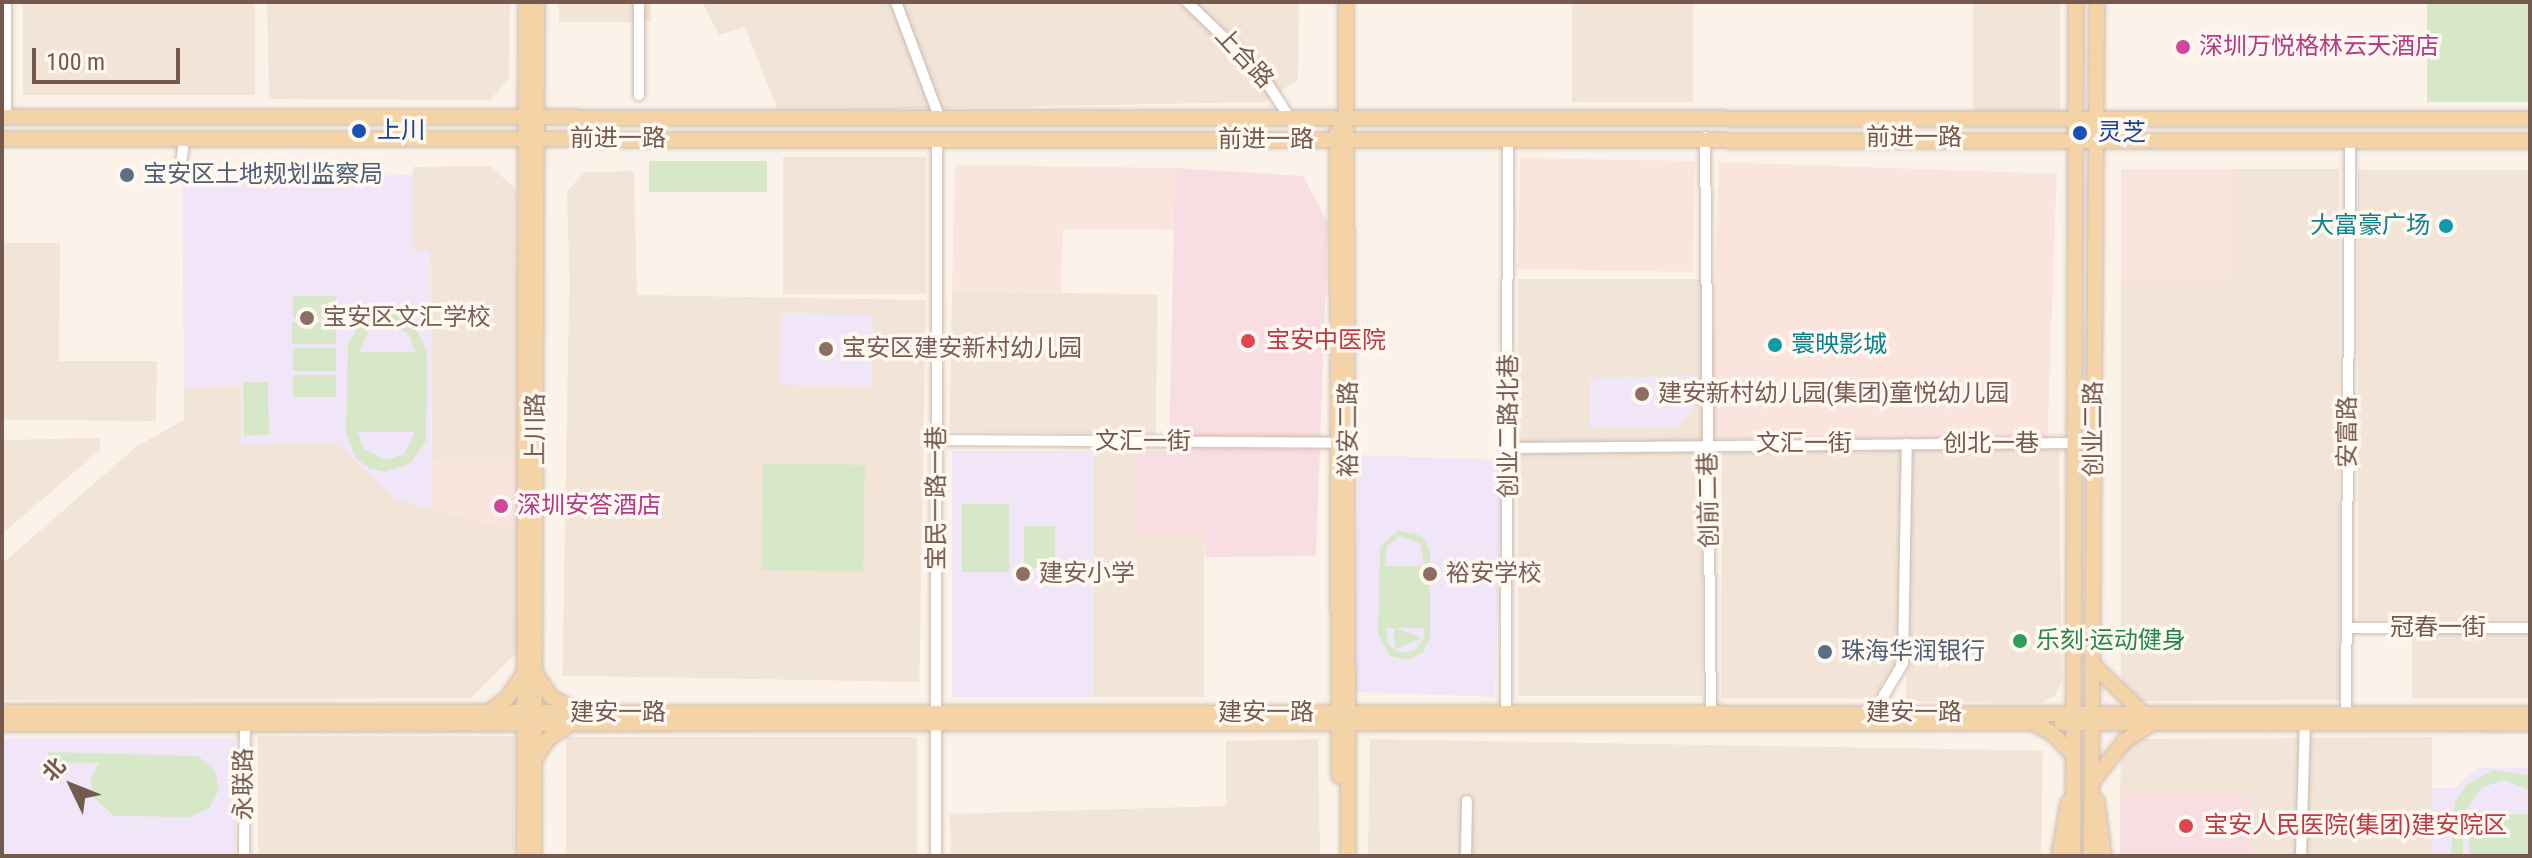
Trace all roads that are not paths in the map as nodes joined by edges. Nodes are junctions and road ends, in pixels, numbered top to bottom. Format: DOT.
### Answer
graph roads {
  1 [pos="6,2"];
  2 [pos="526,2"];
  3 [pos="537,2"];
  4 [pos="639,2"];
  5 [pos="896,2"];
  6 [pos="1187,2"];
  7 [pos="1336,2"];
  8 [pos="1346,2"];
  9 [pos="2076,2"];
  10 [pos="2097,2"];
  11 [pos="639,95"];
  12 [pos="4,117"];
  13 [pos="531,118"];
  14 [pos="940,119"];
  15 [pos="2076,119"];
  16 [pos="2096,119"];
  17 [pos="2530,119"];
  18 [pos="1291,120"];
  19 [pos="1340,120"];
  20 [pos="1489,120"];
  21 [pos="2256,120"];
  22 [pos="1705,137"];
  23 [pos="2,139"];
  24 [pos="184,139"];
  25 [pos="531,139"];
  26 [pos="2076,139"];
  27 [pos="2096,139"];
  28 [pos="937,140"];
  29 [pos="1488,140"];
  30 [pos="1508,140"];
  31 [pos="2254,140"];
  32 [pos="2350,140"];
  33 [pos="1343,141"];
  34 [pos="2530,141"];
  35 [pos="180,172"];
  36 [pos="937,440"];
  37 [pos="1343,443"];
  38 [pos="2075,443"];
  39 [pos="1708,444"];
  40 [pos="1907,444"];
  41 [pos="1510,448"];
  42 [pos="2347,628"];
  43 [pos="2530,628"];
  44 [pos="2093,665"];
  45 [pos="530,671"];
  46 [pos="2074,675"];
  47 [pos="2,712"];
  48 [pos="1883,712"];
  49 [pos="1506,713"];
  50 [pos="2530,714"];
  51 [pos="244,718"];
  52 [pos="487,718"];
  53 [pos="530,718"];
  54 [pos="576,718"];
  55 [pos="937,718"];
  56 [pos="2035,718"];
  57 [pos="2073,718"];
  58 [pos="2093,718"];
  59 [pos="2149,718"];
  60 [pos="2305,718"];
  61 [pos="2346,718"];
  62 [pos="1343,719"];
  63 [pos="1711,719"];
  64 [pos="2,724"];
  65 [pos="2530,724"];
  66 [pos="2073,755"];
  67 [pos="530,757"];
  68 [pos="2073,783"];
  69 [pos="2092,783"];
  70 [pos="1467,801"];
  71 [pos="2073,849"];
  72 [pos="2091,849"];
  73 [pos="244,856"];
  74 [pos="524,856"];
  75 [pos="534,856"];
  76 [pos="936,856"];
  77 [pos="1339,856"];
  78 [pos="1348,856"];
  79 [pos="1466,856"];
  80 [pos="2059,856"];
  81 [pos="2104,856"];
  82 [pos="2301,856"];
  1 -- 12 [label="street"];
  2 -- 13 [label="main road, 上川路"];
  3 -- 13 [label="main road, 上川路"];
  4 -- 11 [label="street"];
  5 -- 14 [label="street"];
  6 -- 18 [label="street, 上合路"];
  7 -- 19 [label="main road, 裕安二路"];
  8 -- 19 [label="main road, 裕安二路"];
  9 -- 15 [label="main road, 创业二路"];
  10 -- 16 [label="main road, 创业二路"];
  12 -- 13 [label="main road, 前进一路"];
  13 -- 14 [label="main road, 前进一路"];
  13 -- 25 [label="main road, 上川路"];
  14 -- 18 [label="main road, 前进一路"];
  15 -- 16 [label="main road, 前进一路"];
  15 -- 20 [label="main road, 前进一路"];
  15 -- 26 [label="main road, 创业二路"];
  16 -- 21 [label="main road, 前进一路"];
  16 -- 27 [label="main road, 创业二路"];
  17 -- 21 [label="main road, 前进一路"];
  18 -- 19 [label="main road, 前进一路"];
  19 -- 20 [label="main road, 前进一路"];
  19 -- 33 [label="main road, 裕安二路"];
  20 -- 29 [label="main road"];
  21 -- 31 [label="main road"];
  22 -- 26 [label="main road, 前进一路"];
  22 -- 30 [label="main road, 前进一路"];
  22 -- 39 [label="street, 创前二巷"];
  23 -- 24 [label="main road, 前进一路"];
  24 -- 25 [label="main road, 前进一路"];
  24 -- 35 [label="street"];
  25 -- 28 [label="main road, 前进一路"];
  25 -- 45 [label="main road, 上川路"];
  26 -- 27 [label="main road, 前进一路"];
  26 -- 38 [label="main road, 创业二路"];
  27 -- 31 [label="main road, 前进一路"];
  27 -- 44 [label="main road, 创业二路"];
  28 -- 33 [label="main road, 前进一路"];
  28 -- 36 [label="street, 宝民一路一巷"];
  29 -- 30 [label="main road, 前进一路"];
  29 -- 33 [label="main road, 前进一路"];
  30 -- 41 [label="street, 创业二路北巷"];
  31 -- 32 [label="main road, 前进一路"];
  32 -- 34 [label="main road, 前进一路"];
  32 -- 42 [label="street, 安富路"];
  33 -- 37 [label="main road, 裕安二路"];
  36 -- 37 [label="street, 文汇一街"];
  36 -- 55 [label="street, 宝民一路一巷"];
  37 -- 62 [label="main road, 裕安二路"];
  38 -- 40 [label="street, 创北一巷"];
  38 -- 46 [label="main road, 创业二路"];
  39 -- 40 [label="street, 文汇一街"];
  39 -- 41 [label="street, 文汇一街"];
  39 -- 63 [label="street, 创前二巷"];
  40 -- 48 [label="street"];
  41 -- 49 [label="street, 创业二路北巷"];
  42 -- 43 [label="street, 冠春一街"];
  42 -- 61 [label="street, 安富路"];
  44 -- 58 [label="main road, 创业二路"];
  44 -- 59 [label="main road"];
  45 -- 52 [label="main road"];
  45 -- 53 [label="main road, 上川路"];
  45 -- 54 [label="main road"];
  46 -- 56 [label="main road"];
  46 -- 57 [label="main road, 创业二路"];
  47 -- 51 [label="main road, 建安一路"];
  48 -- 56 [label="main road, 建安一路"];
  48 -- 63 [label="main road, 建安一路"];
  49 -- 62 [label="main road, 建安一路"];
  49 -- 63 [label="main road, 建安一路"];
  50 -- 61 [label="main road, 建安一路"];
  51 -- 52 [label="main road, 建安一路"];
  51 -- 64 [label="main road, 建安一路"];
  51 -- 73 [label="street, 永联路"];
  52 -- 53 [label="main road, 建安一路"];
  52 -- 67 [label="main road"];
  53 -- 54 [label="main road, 建安一路"];
  53 -- 67 [label="main road, 上川路"];
  54 -- 55 [label="main road, 建安一路"];
  54 -- 67 [label="main road"];
  55 -- 62 [label="main road, 建安一路"];
  55 -- 76 [label="street, 宝民一路一巷"];
  56 -- 57 [label="main road, 建安一路"];
  56 -- 63 [label="main road, 建安一路"];
  56 -- 66 [label="main road"];
  57 -- 58 [label="main road, 建安一路"];
  57 -- 66 [label="main road, 创业二路"];
  58 -- 59 [label="main road, 建安一路"];
  58 -- 69 [label="main road, 创业二路"];
  59 -- 60 [label="main road, 建安一路"];
  59 -- 69 [label="main road"];
  60 -- 61 [label="main road, 建安一路"];
  60 -- 82 [label="street"];
  61 -- 65 [label="main road, 建安一路"];
  62 -- 63 [label="main road, 建安一路"];
  62 -- 77 [label="main road, 裕安二路"];
  62 -- 78 [label="main road, 裕安二路"];
  66 -- 68 [label="main road, 创业二路"];
  67 -- 74 [label="main road, 上川路"];
  67 -- 75 [label="main road, 上川路"];
  68 -- 71 [label="main road, 创业二路"];
  68 -- 80 [label="main road"];
  69 -- 72 [label="main road, 创业二路"];
  69 -- 81 [label="main road"];
  70 -- 79 [label="street"];
}
